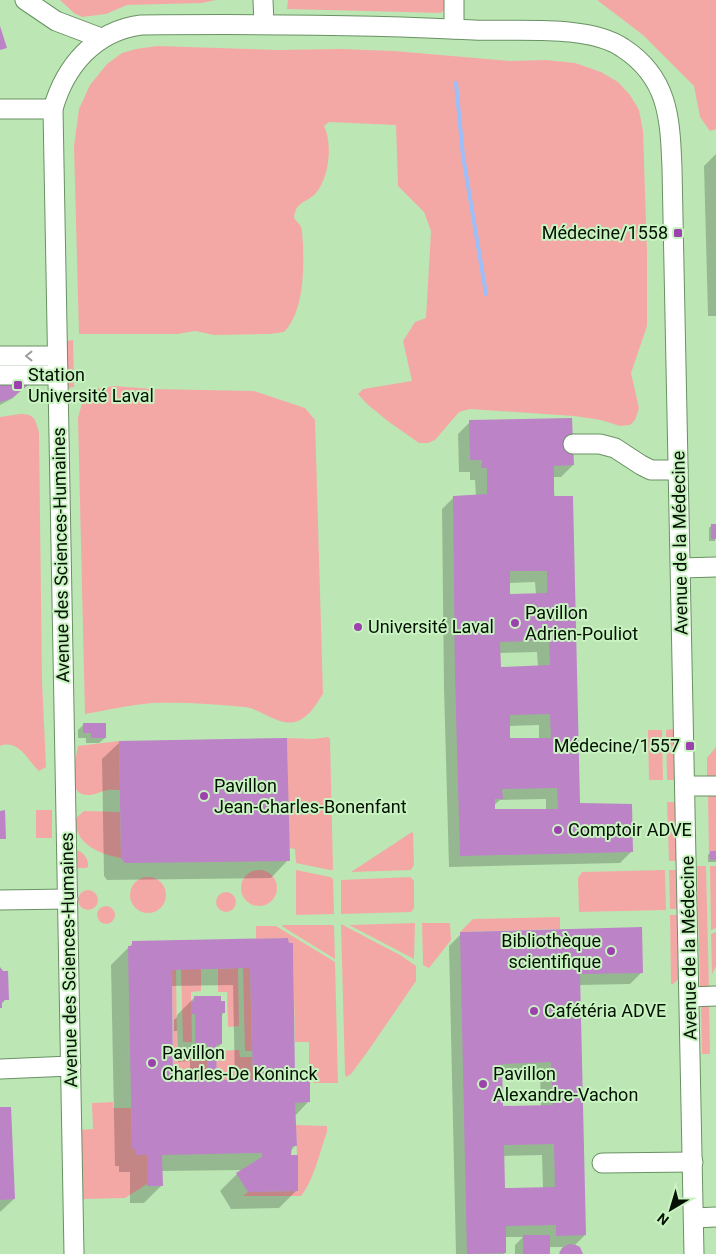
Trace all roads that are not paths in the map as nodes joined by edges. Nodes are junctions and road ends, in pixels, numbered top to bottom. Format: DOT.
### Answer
graph roads {
  1 [pos="24,0"];
  2 [pos="263,0"];
  3 [pos="454,0"];
  4 [pos="264,24"];
  5 [pos="454,29"];
  6 [pos="101,38"];
  7 [pos="0,109"];
  8 [pos="53,110"];
  9 [pos="0,356"];
  10 [pos="58,366"];
  11 [pos="0,375"];
  12 [pos="573,444"];
  13 [pos="678,470"];
  14 [pos="716,567"];
  15 [pos="681,568"];
  16 [pos="685,786"];
  17 [pos="716,786"];
  18 [pos="68,899"];
  19 [pos="0,900"];
  20 [pos="716,996"];
  21 [pos="690,997"];
  22 [pos="71,1066"];
  23 [pos="0,1069"];
  24 [pos="693,1162"];
  25 [pos="602,1163"];
  26 [pos="716,1217"];
  27 [pos="694,1218"];
  28 [pos="74,1254"];
  29 [pos="694,1254"];
  1 -- 6 [label="street"];
  2 -- 4 [label="street"];
  3 -- 5 [label="street"];
  4 -- 5 [label="street, Avenue des Sciences-Humaines"];
  4 -- 6 [label="street, Avenue des Sciences-Humaines"];
  5 -- 13 [label="street, Avenue de la Médecine"];
  6 -- 8 [label="street, Avenue des Sciences-Humaines"];
  7 -- 8 [label="street"];
  8 -- 10 [label="street, Avenue des Sciences-Humaines"];
  10 -- 9 [label="street, one-way"];
  10 -- 11 [label="street"];
  10 -- 18 [label="street, Avenue des Sciences-Humaines"];
  12 -- 13 [label="street"];
  13 -- 15 [label="street, Avenue de la Médecine"];
  14 -- 15 [label="street"];
  15 -- 16 [label="street, Avenue de la Médecine"];
  16 -- 17 [label="street"];
  16 -- 21 [label="street, Avenue de la Médecine"];
  18 -- 19 [label="street"];
  18 -- 22 [label="street, Avenue des Sciences-Humaines"];
  20 -- 21 [label="street"];
  21 -- 24 [label="street, Avenue de la Médecine"];
  22 -- 23 [label="street"];
  22 -- 28 [label="street, Avenue des Sciences-Humaines"];
  24 -- 25 [label="street"];
  24 -- 27 [label="street, Avenue de la Médecine"];
  26 -- 27 [label="street"];
  27 -- 29 [label="street, Avenue de la Médecine"];
}
